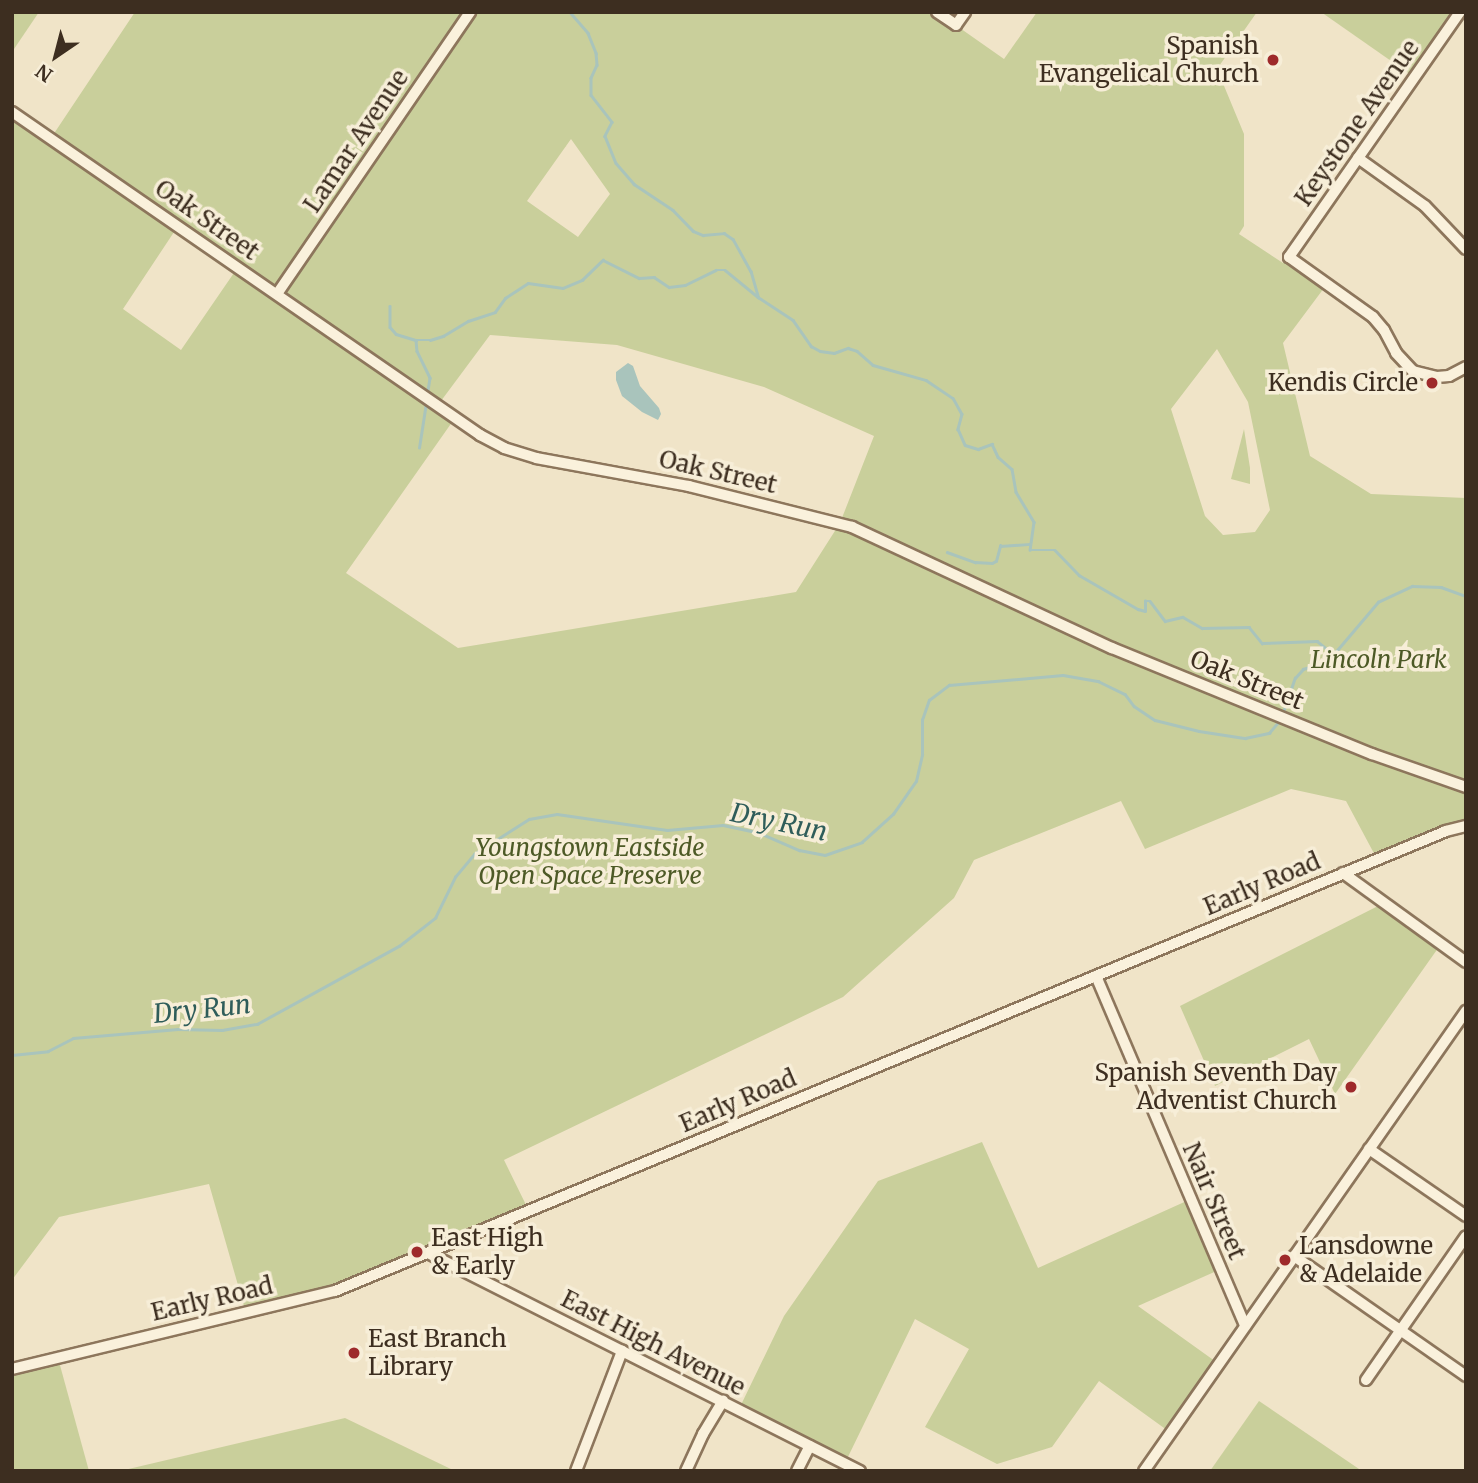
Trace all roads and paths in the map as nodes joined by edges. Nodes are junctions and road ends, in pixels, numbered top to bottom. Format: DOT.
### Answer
graph roads {
  1 [pos="470,12"];
  2 [pos="937,12"];
  3 [pos="965,12"];
  4 [pos="1460,12"];
  5 [pos="12,112"];
  6 [pos="1357,159"];
  7 [pos="1466,249"];
  8 [pos="277,294"];
  9 [pos="1466,367"];
  10 [pos="1466,787"];
  11 [pos="1466,827"];
  12 [pos="1343,873"];
  13 [pos="1466,962"];
  14 [pos="1096,976"];
  15 [pos="1466,1011"];
  16 [pos="1369,1149"];
  17 [pos="1466,1216"];
  18 [pos="1466,1236"];
  19 [pos="428,1253"];
  20 [pos="1294,1256"];
  21 [pos="1245,1326"];
  22 [pos="1400,1330"];
  23 [pos="622,1350"];
  24 [pos="12,1369"];
  25 [pos="1466,1376"];
  26 [pos="1366,1380"];
  27 [pos="723,1401"];
  28 [pos="810,1446"];
  29 [pos="576,1471"];
  30 [pos="686,1471"];
  31 [pos="797,1471"];
  32 [pos="860,1471"];
  33 [pos="1144,1471"];
  1 -- 8 [label="street, Lamar Avenue"];
  2 -- 3 [label="street"];
  4 -- 6 [label="street, Keystone Avenue"];
  5 -- 8 [label="street, Oak Street"];
  6 -- 7 [label="street"];
  6 -- 9 [label="street, Keystone Avenue"];
  8 -- 10 [label="street, Oak Street"];
  11 -- 12 [label="street, Early Road"];
  12 -- 13 [label="street"];
  12 -- 14 [label="street, Early Road"];
  14 -- 19 [label="street, Early Road"];
  14 -- 21 [label="street, Nair Street"];
  15 -- 16 [label="street"];
  16 -- 17 [label="street"];
  16 -- 20 [label="street"];
  18 -- 22 [label="street"];
  19 -- 23 [label="street, East High Avenue"];
  19 -- 24 [label="street, Early Road"];
  20 -- 21 [label="street"];
  20 -- 22 [label="street"];
  21 -- 33 [label="street"];
  22 -- 25 [label="street"];
  22 -- 26 [label="street"];
  23 -- 27 [label="street, East High Avenue"];
  23 -- 29 [label="street"];
  27 -- 28 [label="street, East High Avenue"];
  27 -- 30 [label="street"];
  28 -- 31 [label="street"];
  28 -- 32 [label="street, East High Avenue"];
}
